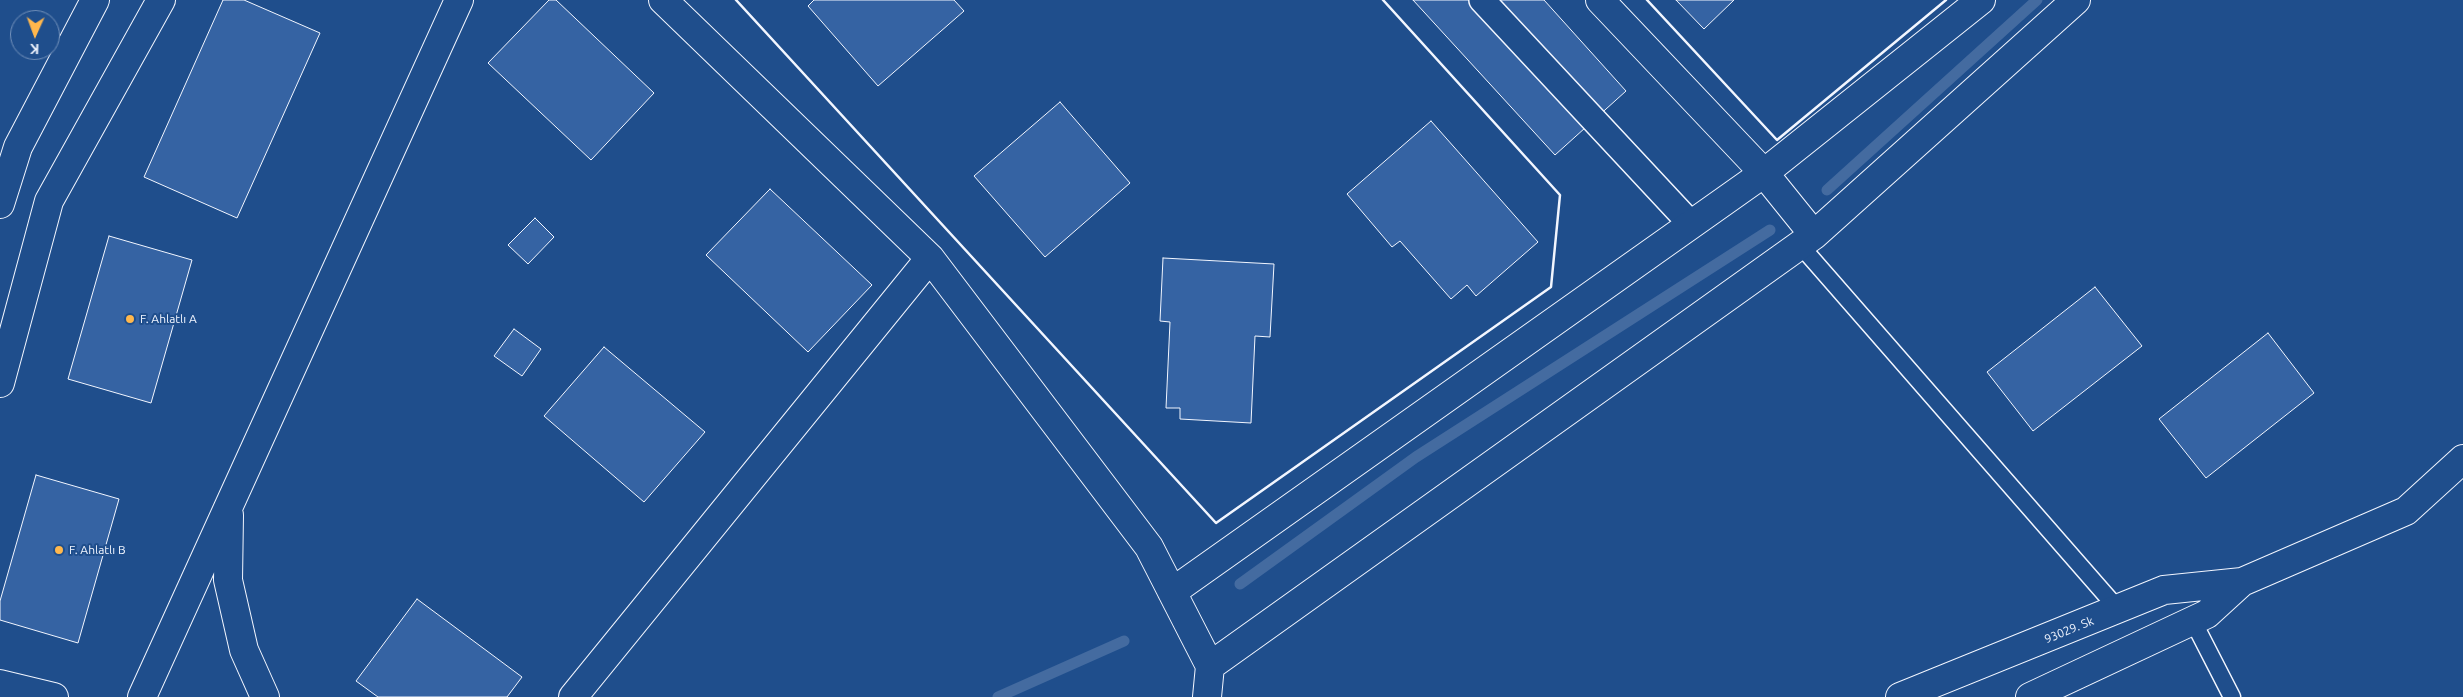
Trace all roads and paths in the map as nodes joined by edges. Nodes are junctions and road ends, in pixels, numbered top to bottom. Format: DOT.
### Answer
graph roads {
  1 [pos="95,0"];
  2 [pos="161,0"];
  3 [pos="459,0"];
  4 [pos="663,0"];
  5 [pos="1482,0"];
  6 [pos="1600,0"];
  7 [pos="1980,0"];
  8 [pos="2076,0"];
  9 [pos="1764,173"];
  10 [pos="0,204"];
  11 [pos="1692,224"];
  12 [pos="1807,240"];
  13 [pos="930,258"];
  14 [pos="0,383"];
  15 [pos="2463,459"];
  16 [pos="230,504"];
  17 [pos="2242,582"];
  18 [pos="1172,592"];
  19 [pos="2118,609"];
  20 [pos="2193,620"];
  21 [pos="1210,666"];
  22 [pos="0,684"];
  23 [pos="54,697"];
  24 [pos="142,697"];
  25 [pos="265,697"];
  26 [pos="572,697"];
  27 [pos="1207,697"];
  28 [pos="1900,697"];
  29 [pos="2030,697"];
  30 [pos="2232,697"];
  1 -- 10 [label="street"];
  2 -- 14 [label="street"];
  3 -- 16 [label="street"];
  4 -- 13 [label="street"];
  5 -- 11 [label="street"];
  6 -- 9 [label="street"];
  7 -- 9 [label="street"];
  8 -- 12 [label="street"];
  9 -- 11 [label="street"];
  9 -- 12 [label="street"];
  11 -- 18 [label="street"];
  12 -- 19 [label="lane"];
  12 -- 21 [label="street"];
  13 -- 18 [label="street"];
  13 -- 26 [label="street"];
  15 -- 17 [label="street, 93029. Sk"];
  16 -- 24 [label="street"];
  16 -- 25 [label="street"];
  17 -- 19 [label="street, 93029. Sk"];
  17 -- 20 [label="street, 93029. Sk"];
  18 -- 21 [label="street"];
  19 -- 28 [label="street, 93029. Sk"];
  20 -- 29 [label="street, 93029. Sk"];
  20 -- 30 [label="lane"];
  21 -- 27 [label="street"];
  22 -- 23 [label="street"];
}
